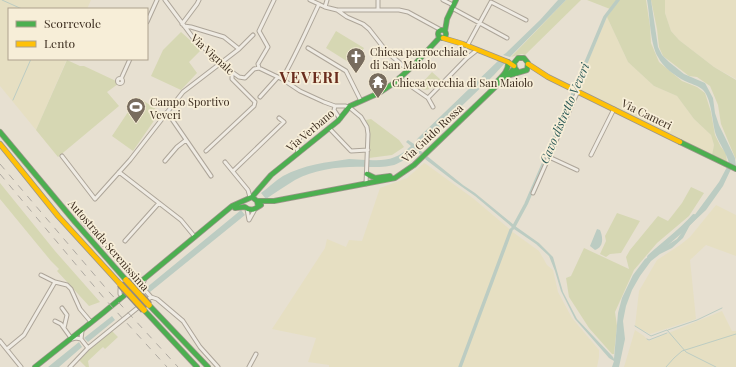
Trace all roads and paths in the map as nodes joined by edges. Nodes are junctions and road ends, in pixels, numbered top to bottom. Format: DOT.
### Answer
graph roads {
  1 [pos="157,0"];
  2 [pos="165,0"];
  3 [pos="199,0"];
  4 [pos="274,0"];
  5 [pos="310,0"];
  6 [pos="327,0"];
  7 [pos="378,0"];
  8 [pos="443,0"];
  9 [pos="319,4"];
  10 [pos="453,6"];
  11 [pos="325,7"];
  12 [pos="337,10"];
  13 [pos="378,10"];
  14 [pos="148,20"];
  15 [pos="526,20"];
  16 [pos="480,22"];
  17 [pos="183,25"];
  18 [pos="443,34"];
  19 [pos="253,35"];
  20 [pos="507,38"];
  21 [pos="467,46"];
  22 [pos="308,48"];
  23 [pos="239,49"];
  24 [pos="477,50"];
  25 [pos="467,58"];
  26 [pos="130,60"];
  27 [pos="508,62"];
  28 [pos="221,63"];
  29 [pos="528,64"];
  30 [pos="515,67"];
  31 [pos="259,68"];
  32 [pos="408,70"];
  33 [pos="525,71"];
  34 [pos="232,72"];
  35 [pos="278,77"];
  36 [pos="548,77"];
  37 [pos="121,78"];
  38 [pos="399,78"];
  39 [pos="282,79"];
  40 [pos="576,90"];
  41 [pos="489,92"];
  42 [pos="260,97"];
  43 [pos="428,98"];
  44 [pos="361,101"];
  45 [pos="335,106"];
  46 [pos="349,107"];
  47 [pos="433,107"];
  48 [pos="614,109"];
  49 [pos="167,112"];
  50 [pos="279,118"];
  51 [pos="340,119"];
  52 [pos="329,128"];
  53 [pos="0,132"];
  54 [pos="302,134"];
  55 [pos="186,140"];
  56 [pos="0,144"];
  57 [pos="368,150"];
  58 [pos="206,151"];
  59 [pos="298,153"];
  60 [pos="591,155"];
  61 [pos="62,156"];
  62 [pos="549,157"];
  63 [pos="165,161"];
  64 [pos="225,162"];
  65 [pos="736,169"];
  66 [pos="577,170"];
  67 [pos="233,171"];
  68 [pos="119,172"];
  69 [pos="366,174"];
  70 [pos="401,174"];
  71 [pos="211,176"];
  72 [pos="366,184"];
  73 [pos="533,193"];
  74 [pos="62,202"];
  75 [pos="248,202"];
  76 [pos="159,203"];
  77 [pos="257,205"];
  78 [pos="83,221"];
  79 [pos="75,222"];
  80 [pos="195,236"];
  81 [pos="125,241"];
  82 [pos="41,275"];
  83 [pos="129,279"];
  84 [pos="142,279"];
  85 [pos="55,282"];
  86 [pos="133,288"];
  87 [pos="144,289"];
  88 [pos="122,296"];
  89 [pos="150,296"];
  90 [pos="62,308"];
  91 [pos="55,321"];
  92 [pos="90,322"];
  93 [pos="64,328"];
  94 [pos="70,338"];
  95 [pos="80,339"];
  96 [pos="0,341"];
  97 [pos="62,345"];
  98 [pos="87,347"];
  99 [pos="7,349"];
  100 [pos="256,354"];
  101 [pos="21,367"];
  102 [pos="35,367"];
  103 [pos="70,367"];
  104 [pos="197,367"];
  105 [pos="208,367"];
  106 [pos="218,367"];
  107 [pos="249,367"];
  1 -- 14 [label="street"];
  2 -- 17 [label="street, Via Vignale"];
  3 -- 17 [label="street"];
  4 -- 31 [label="street"];
  5 -- 9 [label="street"];
  6 -- 11 [label="street"];
  7 -- 13 [label="street"];
  8 -- 10 [label="street"];
  9 -- 11 [label="street"];
  9 -- 39 [label="street"];
  10 -- 16 [label="street"];
  10 -- 18 [label="main road, Via Verbano"];
  11 -- 12 [label="street"];
  12 -- 13 [label="street"];
  12 -- 32 [label="street"];
  13 -- 18 [label="street"];
  15 -- 16 [label="street"];
  16 -- 20 [label="street"];
  16 -- 21 [label="street"];
  17 -- 23 [label="street"];
  17 -- 28 [label="street, Via Vignale"];
  18 -- 21 [label="main road"];
  18 -- 32 [label="main road, Via Verbano"];
  19 -- 23 [label="street"];
  21 -- 24 [label="main road"];
  21 -- 25 [label="street"];
  22 -- 44 [label="street"];
  23 -- 28 [label="street"];
  24 -- 25 [label="street"];
  24 -- 27 [label="main road"];
  25 -- 43 [label="street"];
  26 -- 37 [label="street"];
  27 -- 30 [label="main road"];
  27 -- 41 [label="main road"];
  28 -- 34 [label="street, Via Vignale"];
  28 -- 49 [label="street"];
  29 -- 30 [label="main road"];
  29 -- 33 [label="main road"];
  29 -- 36 [label="main road"];
  30 -- 33 [label="main road"];
  30 -- 41 [label="main road, Via Guido Rossa"];
  31 -- 34 [label="street, Via Vignale"];
  31 -- 35 [label="street"];
  32 -- 38 [label="main road, Via Verbano"];
  33 -- 36 [label="main road"];
  34 -- 58 [label="street"];
  35 -- 39 [label="street"];
  35 -- 42 [label="street"];
  36 -- 40 [label="main road, Via Cameri"];
  38 -- 43 [label="street"];
  38 -- 44 [label="main road, Via Verbano"];
  39 -- 45 [label="street"];
  40 -- 48 [label="main road, Via Cameri"];
  40 -- 62 [label="street"];
  41 -- 70 [label="main road, Via Guido Rossa"];
  43 -- 47 [label="street"];
  44 -- 46 [label="main road, Via Verbano"];
  45 -- 46 [label="street"];
  45 -- 51 [label="street"];
  46 -- 51 [label="main road, Via Verbano"];
  46 -- 57 [label="street"];
  48 -- 60 [label="street"];
  48 -- 65 [label="main road, Via Cameri"];
  49 -- 55 [label="street"];
  49 -- 68 [label="street"];
  50 -- 67 [label="street"];
  51 -- 52 [label="main road, Via Verbano"];
  52 -- 57 [label="street"];
  52 -- 59 [label="main road, Via Verbano"];
  53 -- 79 [label="main road, Autostrada Serenissima"];
  54 -- 59 [label="street"];
  55 -- 63 [label="street"];
  55 -- 71 [label="street"];
  56 -- 104 [label="main road, Autostrada Serenissima, bridge"];
  57 -- 69 [label="street"];
  59 -- 75 [label="main road, Via Verbano"];
  61 -- 68 [label="street"];
  62 -- 66 [label="street"];
  62 -- 73 [label="street"];
  64 -- 67 [label="street"];
  67 -- 75 [label="street"];
  68 -- 76 [label="street"];
  69 -- 70 [label="main road"];
  69 -- 72 [label="street"];
  70 -- 72 [label="main road, Via Guido Rossa"];
  72 -- 77 [label="main road, Via Guido Rossa"];
  74 -- 79 [label="main road"];
  75 -- 77 [label="main road"];
  75 -- 77 [label="main road"];
  75 -- 77 [label="street"];
  75 -- 80 [label="main road"];
  76 -- 80 [label="street"];
  76 -- 81 [label="street"];
  78 -- 83 [label="street"];
  79 -- 83 [label="main road, Autostrada Serenissima"];
  80 -- 84 [label="main road"];
  82 -- 85 [label="street"];
  83 -- 84 [label="street"];
  83 -- 88 [label="street"];
  83 -- 105 [label="main road, Autostrada Serenissima, bridge"];
  84 -- 86 [label="main road"];
  84 -- 87 [label="street"];
  85 -- 92 [label="street"];
  85 -- 99 [label="street"];
  86 -- 87 [label="street"];
  86 -- 88 [label="main road"];
  87 -- 89 [label="street"];
  88 -- 92 [label="main road"];
  89 -- 98 [label="street"];
  89 -- 106 [label="street"];
  90 -- 93 [label="street"];
  91 -- 93 [label="street"];
  92 -- 94 [label="main road"];
  92 -- 95 [label="street"];
  93 -- 94 [label="street"];
  94 -- 97 [label="main road"];
  95 -- 97 [label="street"];
  95 -- 98 [label="street"];
  96 -- 99 [label="street"];
  97 -- 102 [label="main road"];
  98 -- 103 [label="street"];
  99 -- 101 [label="street"];
  100 -- 107 [label="street"];
}
